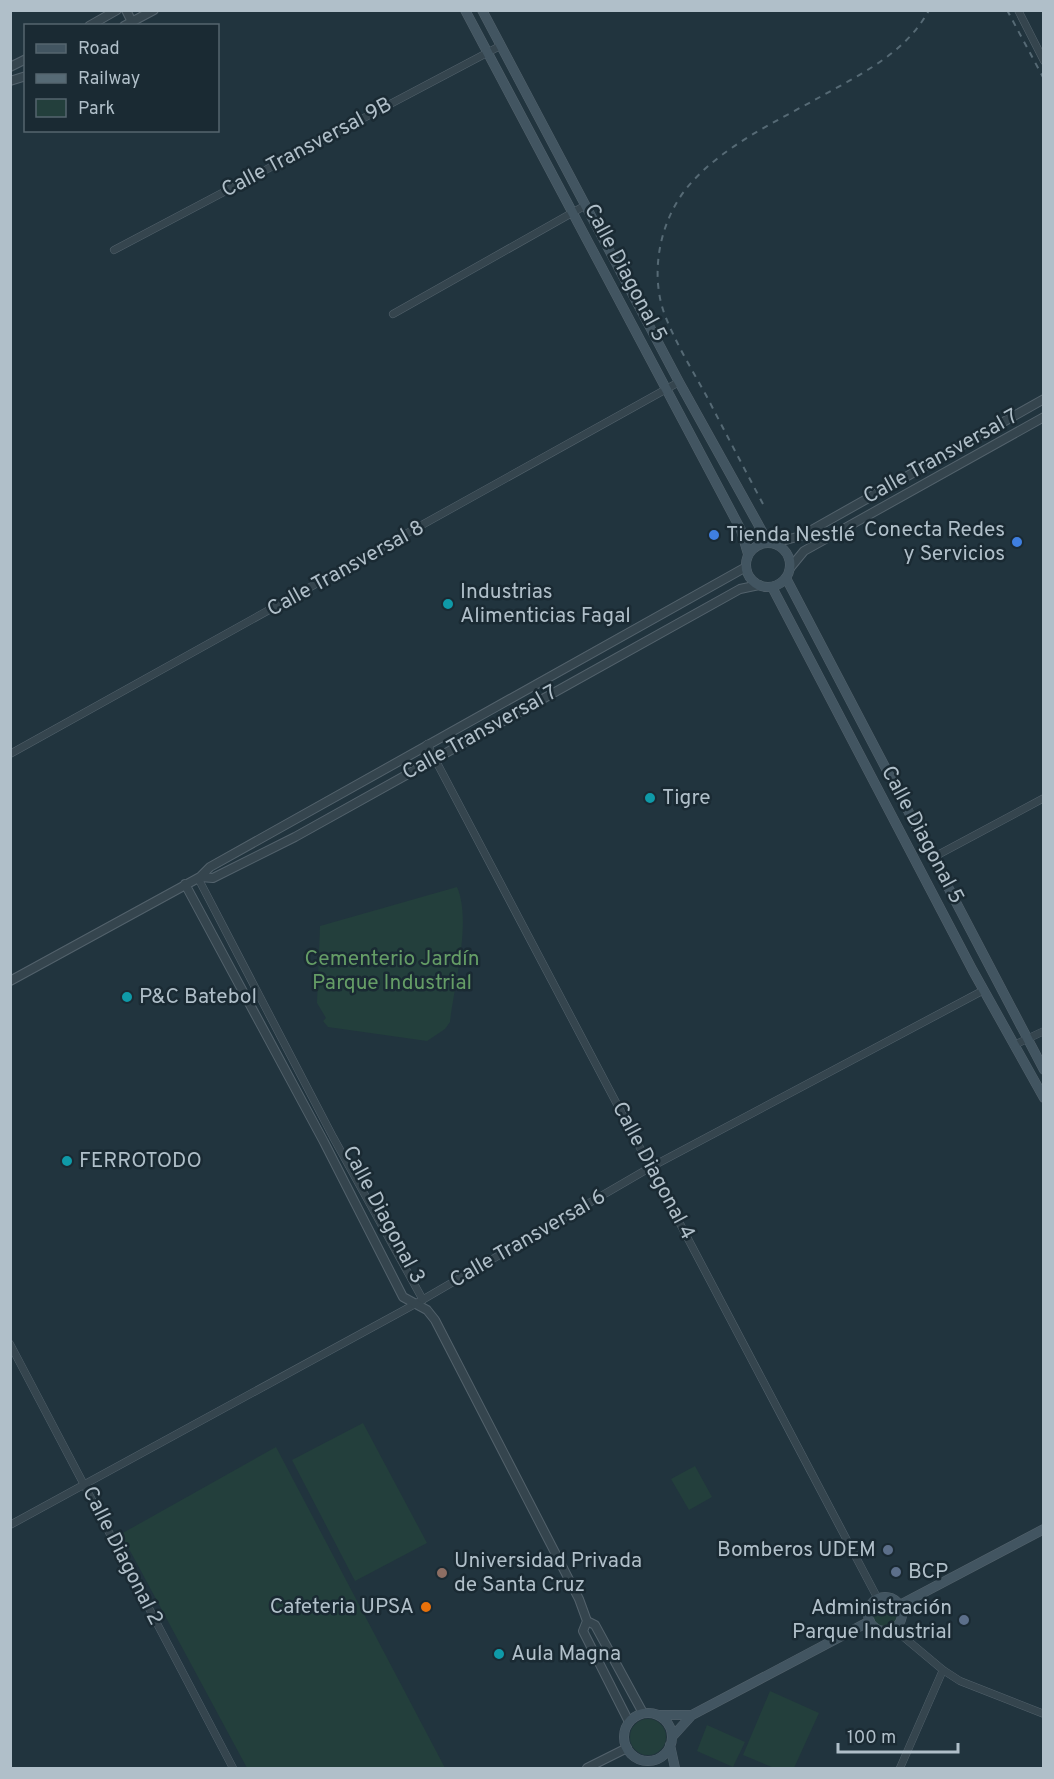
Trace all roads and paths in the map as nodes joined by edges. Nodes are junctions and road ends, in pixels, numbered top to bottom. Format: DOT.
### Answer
graph roads {
  1 [pos="117,10"];
  2 [pos="126,10"];
  3 [pos="153,10"];
  4 [pos="465,10"];
  5 [pos="482,10"];
  6 [pos="1018,10"];
  7 [pos="92,24"];
  8 [pos="128,24"];
  9 [pos="500,46"];
  10 [pos="487,53"];
  11 [pos="24,60"];
  12 [pos="1044,61"];
  13 [pos="10,67"];
  14 [pos="586,205"];
  15 [pos="573,213"];
  16 [pos="114,250"];
  17 [pos="393,314"];
  18 [pos="679,382"];
  19 [pos="666,389"];
  20 [pos="1044,399"];
  21 [pos="1012,417"];
  22 [pos="1044,417"];
  23 [pos="1020,431"];
  24 [pos="880,490"];
  25 [pos="887,504"];
  26 [pos="771,543"];
  27 [pos="748,554"];
  28 [pos="746,567"];
  29 [pos="790,568"];
  30 [pos="786,578"];
  31 [pos="759,585"];
  32 [pos="772,587"];
  33 [pos="642,626"];
  34 [pos="648,639"];
  35 [pos="427,744"];
  36 [pos="10,754"];
  37 [pos="435,757"];
  38 [pos="1044,798"];
  39 [pos="904,802"];
  40 [pos="888,809"];
  41 [pos="932,858"];
  42 [pos="199,878"];
  43 [pos="185,884"];
  44 [pos="10,981"];
  45 [pos="984,990"];
  46 [pos="1044,1031"];
  47 [pos="1027,1040"];
  48 [pos="1014,1045"];
  49 [pos="1044,1070"];
  50 [pos="1044,1098"];
  51 [pos="651,1167"];
  52 [pos="420,1301"];
  53 [pos="10,1344"];
  54 [pos="86,1485"];
  55 [pos="10,1525"];
  56 [pos="1044,1529"];
  57 [pos="878,1599"];
  58 [pos="900,1605"];
  59 [pos="586,1621"];
  60 [pos="870,1621"];
  61 [pos="894,1629"];
  62 [pos="610,1653"];
  63 [pos="597,1659"];
  64 [pos="943,1670"];
  65 [pos="644,1713"];
  66 [pos="1044,1714"];
  67 [pos="659,1715"];
  68 [pos="692,1715"];
  69 [pos="629,1722"];
  70 [pos="671,1741"];
  71 [pos="627,1748"];
  72 [pos="643,1760"];
  73 [pos="232,1768"];
  74 [pos="587,1768"];
  75 [pos="653,1768"];
  76 [pos="675,1768"];
  77 [pos="900,1768"];
  1 -- 7 [label="street"];
  2 -- 8 [label="street"];
  3 -- 8 [label="street"];
  4 -- 10 [label="main road, Calle Diagonal 5"];
  5 -- 9 [label="main road, Calle Diagonal 5"];
  6 -- 12 [label="street"];
  9 -- 10 [label="street, Calle Transversal 9B"];
  9 -- 14 [label="main road, Calle Diagonal 5"];
  10 -- 15 [label="main road, Calle Diagonal 5"];
  10 -- 16 [label="street, Calle Transversal 9B"];
  11 -- 13 [label="street"];
  14 -- 15 [label="street"];
  14 -- 18 [label="main road, Calle Diagonal 5"];
  15 -- 17 [label="street"];
  15 -- 19 [label="main road, Calle Diagonal 5"];
  18 -- 19 [label="street, Calle Transversal 8"];
  18 -- 26 [label="main road, Calle Diagonal 5"];
  19 -- 27 [label="main road, Calle Diagonal 5"];
  19 -- 36 [label="street, Calle Transversal 8"];
  20 -- 21 [label="street, Calle Transversal 7"];
  21 -- 23 [label="street"];
  21 -- 24 [label="street, Calle Transversal 7"];
  22 -- 23 [label="street, Calle Transversal 7"];
  23 -- 25 [label="street, Calle Transversal 7"];
  24 -- 25 [label="street"];
  24 -- 26 [label="street, Calle Transversal 7"];
  25 -- 29 [label="street, Calle Transversal 7"];
  26 -- 27 [label="main road"];
  26 -- 29 [label="main road"];
  27 -- 28 [label="main road"];
  28 -- 31 [label="main road"];
  28 -- 33 [label="street, Calle Transversal 7"];
  29 -- 30 [label="main road"];
  30 -- 32 [label="main road"];
  30 -- 39 [label="main road, Calle Diagonal 5"];
  31 -- 32 [label="main road"];
  31 -- 34 [label="street, Calle Transversal 7"];
  32 -- 40 [label="main road, Calle Diagonal 5"];
  33 -- 34 [label="street"];
  33 -- 35 [label="street, Calle Transversal 7"];
  34 -- 37 [label="street, Calle Transversal 7"];
  35 -- 37 [label="street, Calle Diagonal 4"];
  35 -- 42 [label="street, Calle Transversal 7"];
  37 -- 42 [label="street, Calle Transversal 7"];
  37 -- 51 [label="street, Calle Diagonal 4"];
  38 -- 41 [label="street"];
  39 -- 40 [label="main road"];
  39 -- 41 [label="main road, Calle Diagonal 5"];
  40 -- 45 [label="main road, Calle Diagonal 5"];
  41 -- 47 [label="main road, Calle Diagonal 5"];
  42 -- 43 [label="street, Calle Transversal 7"];
  42 -- 52 [label="street"];
  43 -- 44 [label="street, Calle Transversal 7"];
  43 -- 52 [label="street, Calle Diagonal 3"];
  45 -- 48 [label="main road, Calle Diagonal 5"];
  45 -- 51 [label="street, Calle Transversal 6"];
  46 -- 47 [label="street"];
  47 -- 48 [label="street"];
  47 -- 49 [label="main road, Calle Diagonal 5"];
  48 -- 50 [label="main road, Calle Diagonal 5"];
  51 -- 52 [label="street, Calle Transversal 6"];
  51 -- 57 [label="street, Calle Diagonal 4"];
  52 -- 54 [label="street, Calle Transversal 6"];
  52 -- 59 [label="street, Calle Diagonal 3"];
  53 -- 54 [label="street, Calle Diagonal 2"];
  54 -- 55 [label="street, Calle Transversal 6"];
  54 -- 73 [label="street, Calle Diagonal 2"];
  56 -- 58 [label="main road"];
  57 -- 58 [label="main road"];
  57 -- 60 [label="main road"];
  58 -- 61 [label="main road"];
  59 -- 62 [label="street, Calle Diagonal 3"];
  59 -- 63 [label="street, Calle Diagonal 3"];
  60 -- 61 [label="main road"];
  60 -- 68 [label="main road"];
  61 -- 64 [label="street"];
  62 -- 63 [label="street"];
  62 -- 65 [label="street, Calle Diagonal 3"];
  63 -- 69 [label="street, Calle Diagonal 3"];
  64 -- 66 [label="street"];
  64 -- 77 [label="street"];
  65 -- 67 [label="main road"];
  65 -- 69 [label="main road"];
  67 -- 68 [label="main road"];
  67 -- 70 [label="main road"];
  68 -- 70 [label="main road"];
  69 -- 71 [label="main road"];
  70 -- 72 [label="main road"];
  70 -- 76 [label="main road"];
  71 -- 72 [label="main road"];
  71 -- 74 [label="street"];
  72 -- 75 [label="main road"];
}
